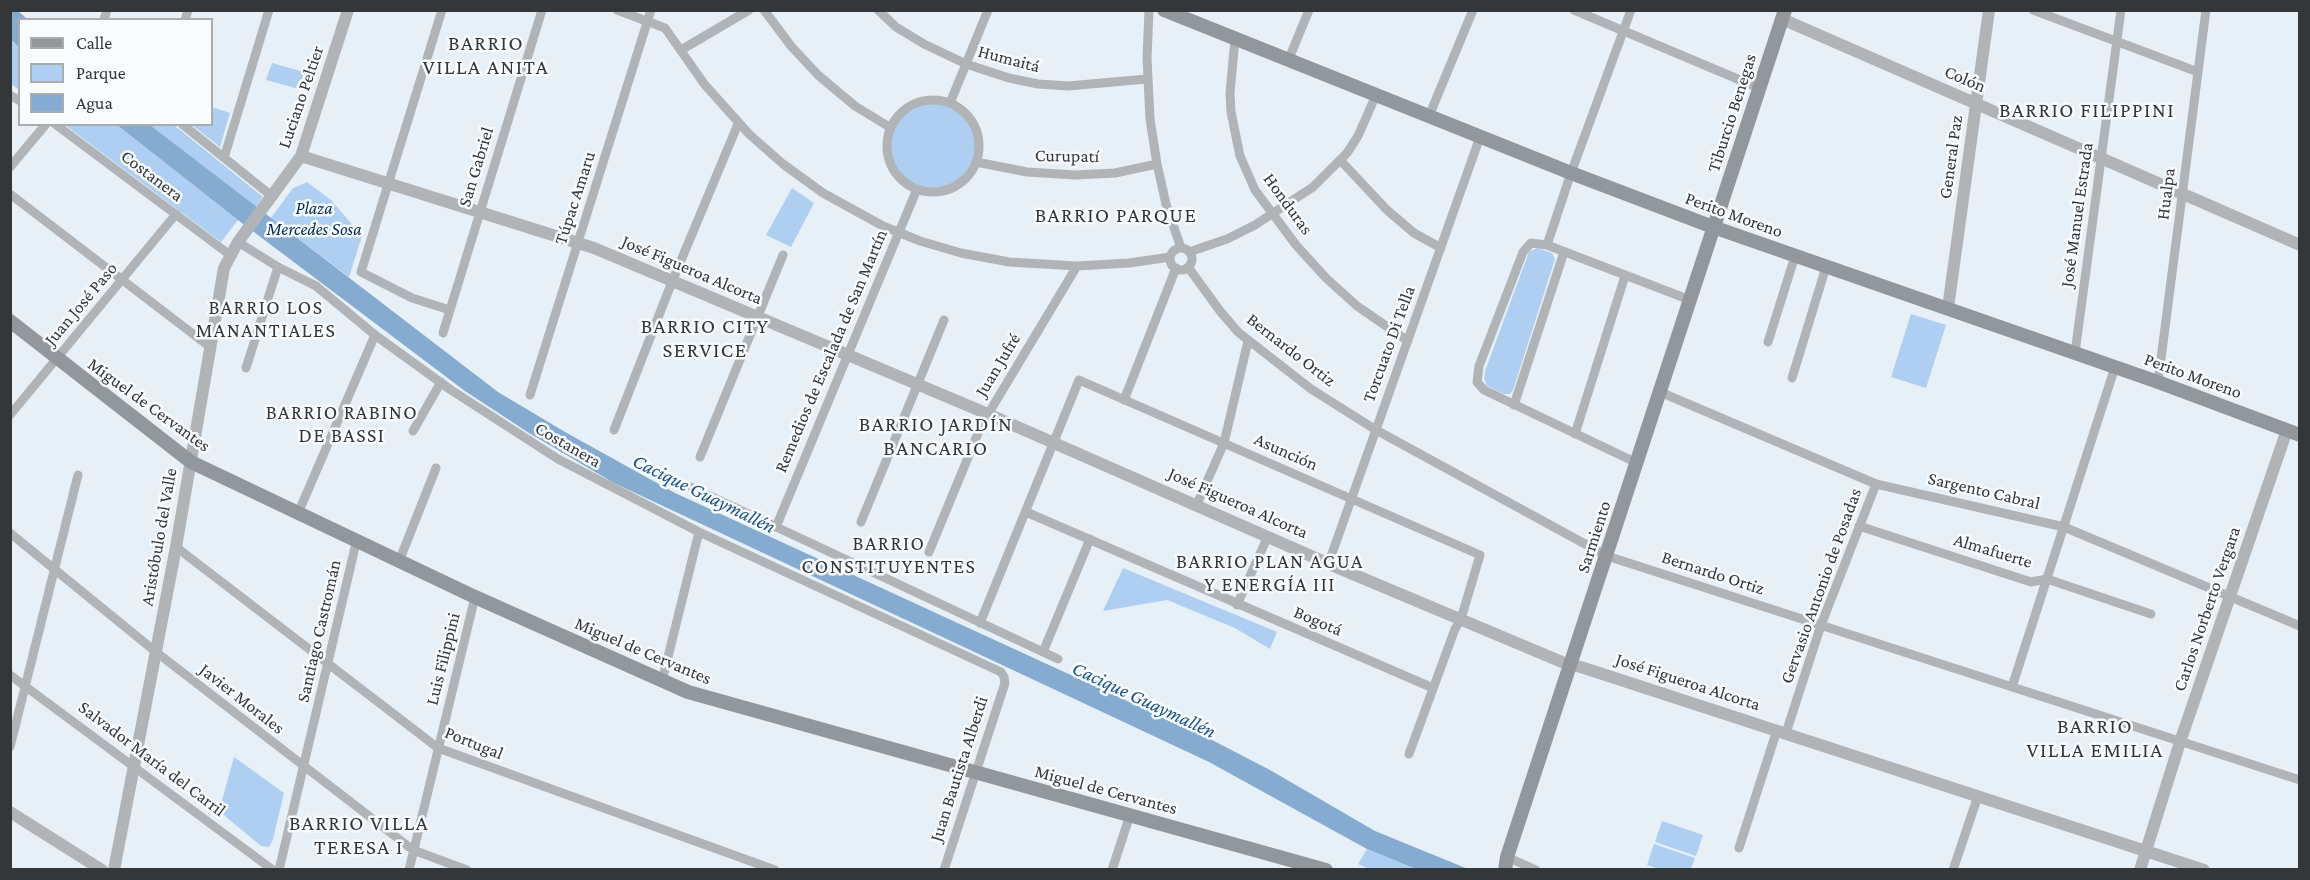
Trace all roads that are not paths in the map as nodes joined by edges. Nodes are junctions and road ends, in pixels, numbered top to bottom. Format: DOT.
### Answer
graph roads {
  1 [pos="269,10"];
  2 [pos="348,10"];
  3 [pos="441,10"];
  4 [pos="542,10"];
  5 [pos="617,10"];
  6 [pos="749,10"];
  7 [pos="764,10"];
  8 [pos="878,10"];
  9 [pos="988,10"];
  10 [pos="1149,10"];
  11 [pos="1164,10"];
  12 [pos="1309,10"];
  13 [pos="1473,10"];
  14 [pos="1574,10"];
  15 [pos="1630,10"];
  16 [pos="1989,10"];
  17 [pos="2033,10"];
  18 [pos="2121,10"];
  19 [pos="2206,10"];
  20 [pos="650,15"];
  21 [pos="1783,15"];
  22 [pos="1623,31"];
  23 [pos="1235,39"];
  24 [pos="2117,41"];
  25 [pos="681,50"];
  26 [pos="1288,61"];
  27 [pos="966,64"];
  28 [pos="2198,72"];
  29 [pos="1147,79"];
  30 [pos="1759,87"];
  31 [pos="1376,95"];
  32 [pos="950,103"];
  33 [pos="1976,103"];
  34 [pos="1430,116"];
  35 [pos="738,124"];
  36 [pos="44,126"];
  37 [pos="58,126"];
  38 [pos="184,126"];
  39 [pos="891,128"];
  40 [pos="1480,137"];
  41 [pos="302,156"];
  42 [pos="224,158"];
  43 [pos="2101,158"];
  44 [pos="1341,161"];
  45 [pos="976,162"];
  46 [pos="1156,164"];
  47 [pos="10,167"];
  48 [pos="1571,173"];
  49 [pos="388,183"];
  50 [pos="917,189"];
  51 [pos="10,194"];
  52 [pos="2182,194"];
  53 [pos="273,197"];
  54 [pos="480,210"];
  55 [pos="176,214"];
  56 [pos="1272,215"];
  57 [pos="256,220"];
  58 [pos="1713,227"];
  59 [pos="899,232"];
  60 [pos="238,242"];
  61 [pos="578,242"];
  62 [pos="1547,245"];
  63 [pos="2300,245"];
  64 [pos="1441,248"];
  65 [pos="1185,250"];
  66 [pos="1563,252"];
  67 [pos="230,255"];
  68 [pos="783,255"];
  69 [pos="1795,256"];
  70 [pos="1170,257"];
  71 [pos="1077,266"];
  72 [pos="278,267"];
  73 [pos="1188,267"];
  74 [pos="1826,267"];
  75 [pos="1176,268"];
  76 [pos="1625,276"];
  77 [pos="123,279"];
  78 [pos="672,282"];
  79 [pos="1690,300"];
  80 [pos="1948,308"];
  81 [pos="450,310"];
  82 [pos="758,317"];
  83 [pos="944,320"];
  84 [pos="10,321"];
  85 [pos="443,333"];
  86 [pos="375,335"];
  87 [pos="1248,341"];
  88 [pos="1408,341"];
  89 [pos="1768,342"];
  90 [pos="210,347"];
  91 [pos="2075,353"];
  92 [pos="848,355"];
  93 [pos="57,359"];
  94 [pos="2115,367"];
  95 [pos="246,368"];
  96 [pos="1792,378"];
  97 [pos="441,382"];
  98 [pos="2158,382"];
  99 [pos="917,384"];
  100 [pos="1660,392"];
  101 [pos="530,395"];
  102 [pos="1124,400"];
  103 [pos="1514,405"];
  104 [pos="988,414"];
  105 [pos="10,415"];
  106 [pos="1376,429"];
  107 [pos="614,430"];
  108 [pos="412,431"];
  109 [pos="2293,432"];
  110 [pos="1575,434"];
  111 [pos="1053,443"];
  112 [pos="1224,443"];
  113 [pos="700,457"];
  114 [pos="191,462"];
  115 [pos="1637,463"];
  116 [pos="436,468"];
  117 [pos="78,475"];
  118 [pos="1876,484"];
  119 [pos="692,487"];
  120 [pos="1351,499"];
  121 [pos="1197,504"];
  122 [pos="299,512"];
  123 [pos="1026,512"];
  124 [pos="861,522"];
  125 [pos="1859,526"];
  126 [pos="776,527"];
  127 [pos="2064,527"];
  128 [pos="699,532"];
  129 [pos="10,533"];
  130 [pos="1268,536"];
  131 [pos="357,539"];
  132 [pos="1090,539"];
  133 [pos="176,548"];
  134 [pos="929,552"];
  135 [pos="1607,556"];
  136 [pos="400,559"];
  137 [pos="1329,562"];
  138 [pos="55,570"];
  139 [pos="2047,579"];
  140 [pos="2231,596"];
  141 [pos="475,597"];
  142 [pos="1237,605"];
  143 [pos="2151,614"];
  144 [pos="1461,619"];
  145 [pos="980,623"];
  146 [pos="1821,625"];
  147 [pos="2300,626"];
  148 [pos="156,652"];
  149 [pos="1043,652"];
  150 [pos="1058,659"];
  151 [pos="328,665"];
  152 [pos="1572,665"];
  153 [pos="10,675"];
  154 [pos="1005,678"];
  155 [pos="662,681"];
  156 [pos="26,686"];
  157 [pos="2012,687"];
  158 [pos="1433,688"];
  159 [pos="1782,731"];
  160 [pos="2180,742"];
  161 [pos="10,747"];
  162 [pos="438,748"];
  163 [pos="1409,753"];
  164 [pos="134,765"];
  165 [pos="304,768"];
  166 [pos="976,773"];
  167 [pos="2300,780"];
  168 [pos="1978,796"];
  169 [pos="10,812"];
  170 [pos="1130,815"];
  171 [pos="1739,848"];
  172 [pos="413,850"];
  173 [pos="2146,851"];
  174 [pos="1506,863"];
  175 [pos="102,870"];
  176 [pos="114,870"];
  177 [pos="273,870"];
  178 [pos="279,870"];
  179 [pos="409,870"];
  180 [pos="467,870"];
  181 [pos="775,870"];
  182 [pos="944,870"];
  183 [pos="1112,870"];
  184 [pos="1326,870"];
  185 [pos="1498,870"];
  186 [pos="1536,870"];
  187 [pos="1953,870"];
  188 [pos="2140,870"];
  189 [pos="2204,870"];
  1 -- 42 [label="street"];
  2 -- 41 [label="street, Luciano Peltier"];
  3 -- 49 [label="street"];
  4 -- 54 [label="street, San Gabriel"];
  5 -- 20 [label="street"];
  6 -- 25 [label="street"];
  7 -- 39 [label="street"];
  8 -- 27 [label="street, Humaitá"];
  9 -- 27 [label="street"];
  10 -- 29 [label="street"];
  11 -- 23 [label="main road, Perito Moreno"];
  12 -- 26 [label="street"];
  13 -- 34 [label="street"];
  14 -- 22 [label="street"];
  15 -- 22 [label="street"];
  16 -- 33 [label="street, General Paz"];
  17 -- 24 [label="street"];
  18 -- 24 [label="street, José Manuel Estrada"];
  19 -- 28 [label="street, Hualpa"];
  20 -- 25 [label="street"];
  20 -- 61 [label="street, Túpac Amaru"];
  21 -- 30 [label="main road, Tiburcio Benegas"];
  21 -- 33 [label="street, Colón"];
  22 -- 30 [label="street"];
  22 -- 48 [label="street"];
  23 -- 26 [label="main road, Perito Moreno"];
  23 -- 56 [label="street, Honduras"];
  24 -- 28 [label="street"];
  24 -- 43 [label="street, José Manuel Estrada"];
  25 -- 35 [label="street"];
  26 -- 31 [label="main road, Perito Moreno"];
  27 -- 29 [label="street, Humaitá"];
  27 -- 32 [label="street"];
  28 -- 52 [label="street, Hualpa"];
  29 -- 46 [label="street"];
  30 -- 58 [label="main road, Tiburcio Benegas"];
  31 -- 34 [label="main road, Perito Moreno"];
  31 -- 44 [label="street"];
  32 -- 39 [label="street"];
  32 -- 45 [label="street"];
  33 -- 43 [label="street, Colón"];
  33 -- 80 [label="street, General Paz"];
  34 -- 40 [label="main road, Perito Moreno"];
  35 -- 59 [label="street"];
  35 -- 78 [label="street"];
  36 -- 47 [label="street"];
  37 -- 55 [label="street, Costanera"];
  38 -- 42 [label="street"];
  39 -- 50 [label="street"];
  40 -- 48 [label="main road, Perito Moreno"];
  40 -- 64 [label="street, Torcuato Di Tella"];
  41 -- 49 [label="street, José Figueroa Alcorta"];
  41 -- 53 [label="street, Luciano Peltier"];
  42 -- 53 [label="street"];
  43 -- 52 [label="street, Colón"];
  43 -- 91 [label="street, José Manuel Estrada"];
  44 -- 56 [label="street"];
  44 -- 64 [label="street"];
  45 -- 46 [label="street, Curupatí"];
  45 -- 50 [label="street"];
  46 -- 65 [label="street"];
  48 -- 58 [label="main road, Perito Moreno"];
  48 -- 62 [label="street"];
  49 -- 54 [label="street, José Figueroa Alcorta"];
  49 -- 81 [label="street"];
  50 -- 59 [label="street, Remedios de Escalada de San Martín"];
  51 -- 77 [label="street"];
  52 -- 63 [label="street, Colón"];
  52 -- 98 [label="street, Hualpa"];
  53 -- 57 [label="street, Luciano Peltier"];
  54 -- 61 [label="street, José Figueroa Alcorta"];
  54 -- 81 [label="street, San Gabriel"];
  55 -- 67 [label="street, Costanera"];
  55 -- 77 [label="street, Juan José Paso"];
  56 -- 65 [label="street"];
  56 -- 88 [label="street, Honduras"];
  57 -- 60 [label="street, Aristóbulo del Valle"];
  58 -- 69 [label="main road, Perito Moreno"];
  58 -- 79 [label="main road, Sarmiento"];
  59 -- 71 [label="street"];
  59 -- 92 [label="street, Remedios de Escalada de San Martín"];
  60 -- 67 [label="street, Aristóbulo del Valle"];
  60 -- 72 [label="street, Costanera"];
  61 -- 78 [label="street, José Figueroa Alcorta"];
  61 -- 101 [label="street, Túpac Amaru"];
  62 -- 66 [label="street"];
  62 -- 103 [label="street"];
  64 -- 88 [label="street, Torcuato Di Tella"];
  65 -- 70 [label="street"];
  65 -- 73 [label="street"];
  66 -- 76 [label="street"];
  66 -- 103 [label="street"];
  67 -- 90 [label="street, Aristóbulo del Valle"];
  68 -- 82 [label="street"];
  69 -- 74 [label="main road, Perito Moreno"];
  69 -- 89 [label="street"];
  70 -- 71 [label="street"];
  70 -- 75 [label="street"];
  71 -- 104 [label="street, Juan Jufré"];
  72 -- 86 [label="street, Costanera"];
  72 -- 95 [label="street"];
  73 -- 75 [label="street"];
  73 -- 87 [label="street, Bernardo Ortiz"];
  74 -- 80 [label="main road, Perito Moreno"];
  74 -- 96 [label="street"];
  75 -- 102 [label="street"];
  76 -- 79 [label="street"];
  76 -- 110 [label="street"];
  77 -- 90 [label="street"];
  77 -- 93 [label="street, Juan José Paso"];
  78 -- 82 [label="street, José Figueroa Alcorta"];
  78 -- 107 [label="street"];
  79 -- 100 [label="main road, Sarmiento"];
  80 -- 91 [label="main road, Perito Moreno"];
  81 -- 85 [label="street, San Gabriel"];
  82 -- 92 [label="street, José Figueroa Alcorta"];
  82 -- 113 [label="street"];
  83 -- 99 [label="street"];
  84 -- 93 [label="main road, Miguel de Cervantes"];
  86 -- 97 [label="street, Costanera"];
  86 -- 122 [label="street"];
  87 -- 106 [label="street, Bernardo Ortiz"];
  87 -- 112 [label="street"];
  88 -- 106 [label="street, Torcuato Di Tella"];
  90 -- 114 [label="street, Aristóbulo del Valle"];
  91 -- 94 [label="main road, Perito Moreno"];
  92 -- 99 [label="street, José Figueroa Alcorta"];
  92 -- 126 [label="street, Remedios de Escalada de San Martín"];
  93 -- 105 [label="street, Juan José Paso"];
  93 -- 114 [label="main road, Miguel de Cervantes"];
  94 -- 98 [label="main road, Perito Moreno"];
  94 -- 127 [label="street"];
  97 -- 108 [label="street"];
  97 -- 128 [label="street, Costanera"];
  98 -- 109 [label="main road, Perito Moreno"];
  99 -- 104 [label="street, José Figueroa Alcorta"];
  99 -- 124 [label="street"];
  100 -- 115 [label="main road, Sarmiento"];
  100 -- 118 [label="street, Sargento Cabral"];
  102 -- 111 [label="street, Asunción"];
  102 -- 112 [label="street, Asunción"];
  103 -- 110 [label="street"];
  104 -- 111 [label="street, José Figueroa Alcorta"];
  104 -- 134 [label="street, Juan Jufré"];
  106 -- 120 [label="street, Torcuato Di Tella"];
  106 -- 135 [label="street, Bernardo Ortiz"];
  109 -- 140 [label="street, Carlos Norberto Vergara"];
  110 -- 115 [label="street"];
  111 -- 121 [label="street, José Figueroa Alcorta"];
  111 -- 123 [label="street"];
  112 -- 120 [label="street, Asunción"];
  112 -- 121 [label="street"];
  114 -- 122 [label="main road, Miguel de Cervantes"];
  114 -- 133 [label="street, Aristóbulo del Valle"];
  115 -- 135 [label="main road, Sarmiento"];
  116 -- 136 [label="street"];
  117 -- 138 [label="street"];
  118 -- 125 [label="street, Gervasio Antonio de Posadas"];
  118 -- 127 [label="street, Sargento Cabral"];
  119 -- 126 [label="street"];
  120 -- 137 [label="street, Torcuato Di Tella"];
  120 -- 144 [label="street, Asunción"];
  121 -- 130 [label="street, José Figueroa Alcorta"];
  122 -- 131 [label="main road, Miguel de Cervantes"];
  123 -- 132 [label="street, Bogotá"];
  123 -- 145 [label="street"];
  125 -- 139 [label="street, Almafuerte"];
  125 -- 146 [label="street, Gervasio Antonio de Posadas"];
  126 -- 145 [label="street"];
  127 -- 139 [label="street"];
  127 -- 140 [label="street, Sargento Cabral"];
  128 -- 154 [label="street, Costanera"];
  128 -- 155 [label="street"];
  129 -- 138 [label="street, Javier Morales"];
  130 -- 137 [label="street, José Figueroa Alcorta"];
  130 -- 142 [label="street"];
  131 -- 136 [label="main road, Miguel de Cervantes"];
  131 -- 151 [label="street, Santiago Castromán"];
  132 -- 142 [label="street, Bogotá"];
  132 -- 149 [label="street"];
  133 -- 148 [label="street, Aristóbulo del Valle"];
  133 -- 151 [label="street, Portugal"];
  135 -- 146 [label="street, Bernardo Ortiz"];
  135 -- 152 [label="main road, Sarmiento"];
  136 -- 141 [label="main road, Miguel de Cervantes"];
  137 -- 144 [label="street, José Figueroa Alcorta"];
  138 -- 148 [label="street, Javier Morales"];
  138 -- 156 [label="street"];
  139 -- 143 [label="street, Almafuerte"];
  139 -- 157 [label="street"];
  140 -- 147 [label="street, Sargento Cabral"];
  140 -- 160 [label="street, Carlos Norberto Vergara"];
  141 -- 155 [label="main road, Miguel de Cervantes"];
  141 -- 162 [label="street, Luis Filippini"];
  142 -- 158 [label="street, Bogotá"];
  144 -- 152 [label="street, José Figueroa Alcorta"];
  144 -- 158 [label="street"];
  145 -- 149 [label="street"];
  146 -- 157 [label="street, Bernardo Ortiz"];
  146 -- 159 [label="street, Gervasio Antonio de Posadas"];
  148 -- 164 [label="street, Aristóbulo del Valle"];
  148 -- 165 [label="street, Javier Morales"];
  149 -- 150 [label="street"];
  151 -- 162 [label="street, Portugal"];
  151 -- 165 [label="street, Santiago Castromán"];
  152 -- 159 [label="street, José Figueroa Alcorta"];
  152 -- 174 [label="main road, Sarmiento"];
  153 -- 156 [label="street, Salvador María del Carril"];
  154 -- 166 [label="street, Juan Bautista Alberdi"];
  155 -- 166 [label="main road, Miguel de Cervantes"];
  156 -- 161 [label="street"];
  156 -- 164 [label="street, Salvador María del Carril"];
  157 -- 160 [label="street, Bernardo Ortiz"];
  158 -- 163 [label="street"];
  159 -- 168 [label="street, José Figueroa Alcorta"];
  159 -- 171 [label="street, Gervasio Antonio de Posadas"];
  160 -- 167 [label="street, Bernardo Ortiz"];
  160 -- 173 [label="street, Carlos Norberto Vergara"];
  162 -- 172 [label="street, Luis Filippini"];
  162 -- 181 [label="street, Portugal"];
  164 -- 176 [label="street, Aristóbulo del Valle"];
  164 -- 177 [label="street, Salvador María del Carril"];
  165 -- 172 [label="street, Javier Morales"];
  165 -- 178 [label="street, Santiago Castromán"];
  166 -- 170 [label="main road, Miguel de Cervantes"];
  166 -- 182 [label="street, Juan Bautista Alberdi"];
  168 -- 173 [label="street, José Figueroa Alcorta"];
  168 -- 187 [label="street"];
  169 -- 175 [label="street"];
  170 -- 183 [label="street"];
  170 -- 184 [label="main road, Miguel de Cervantes"];
  172 -- 179 [label="street, Luis Filippini"];
  172 -- 180 [label="street, Javier Morales"];
  173 -- 188 [label="street, Carlos Norberto Vergara"];
  173 -- 189 [label="street, José Figueroa Alcorta"];
  174 -- 185 [label="main road, Sarmiento"];
  174 -- 186 [label="street"];
}
